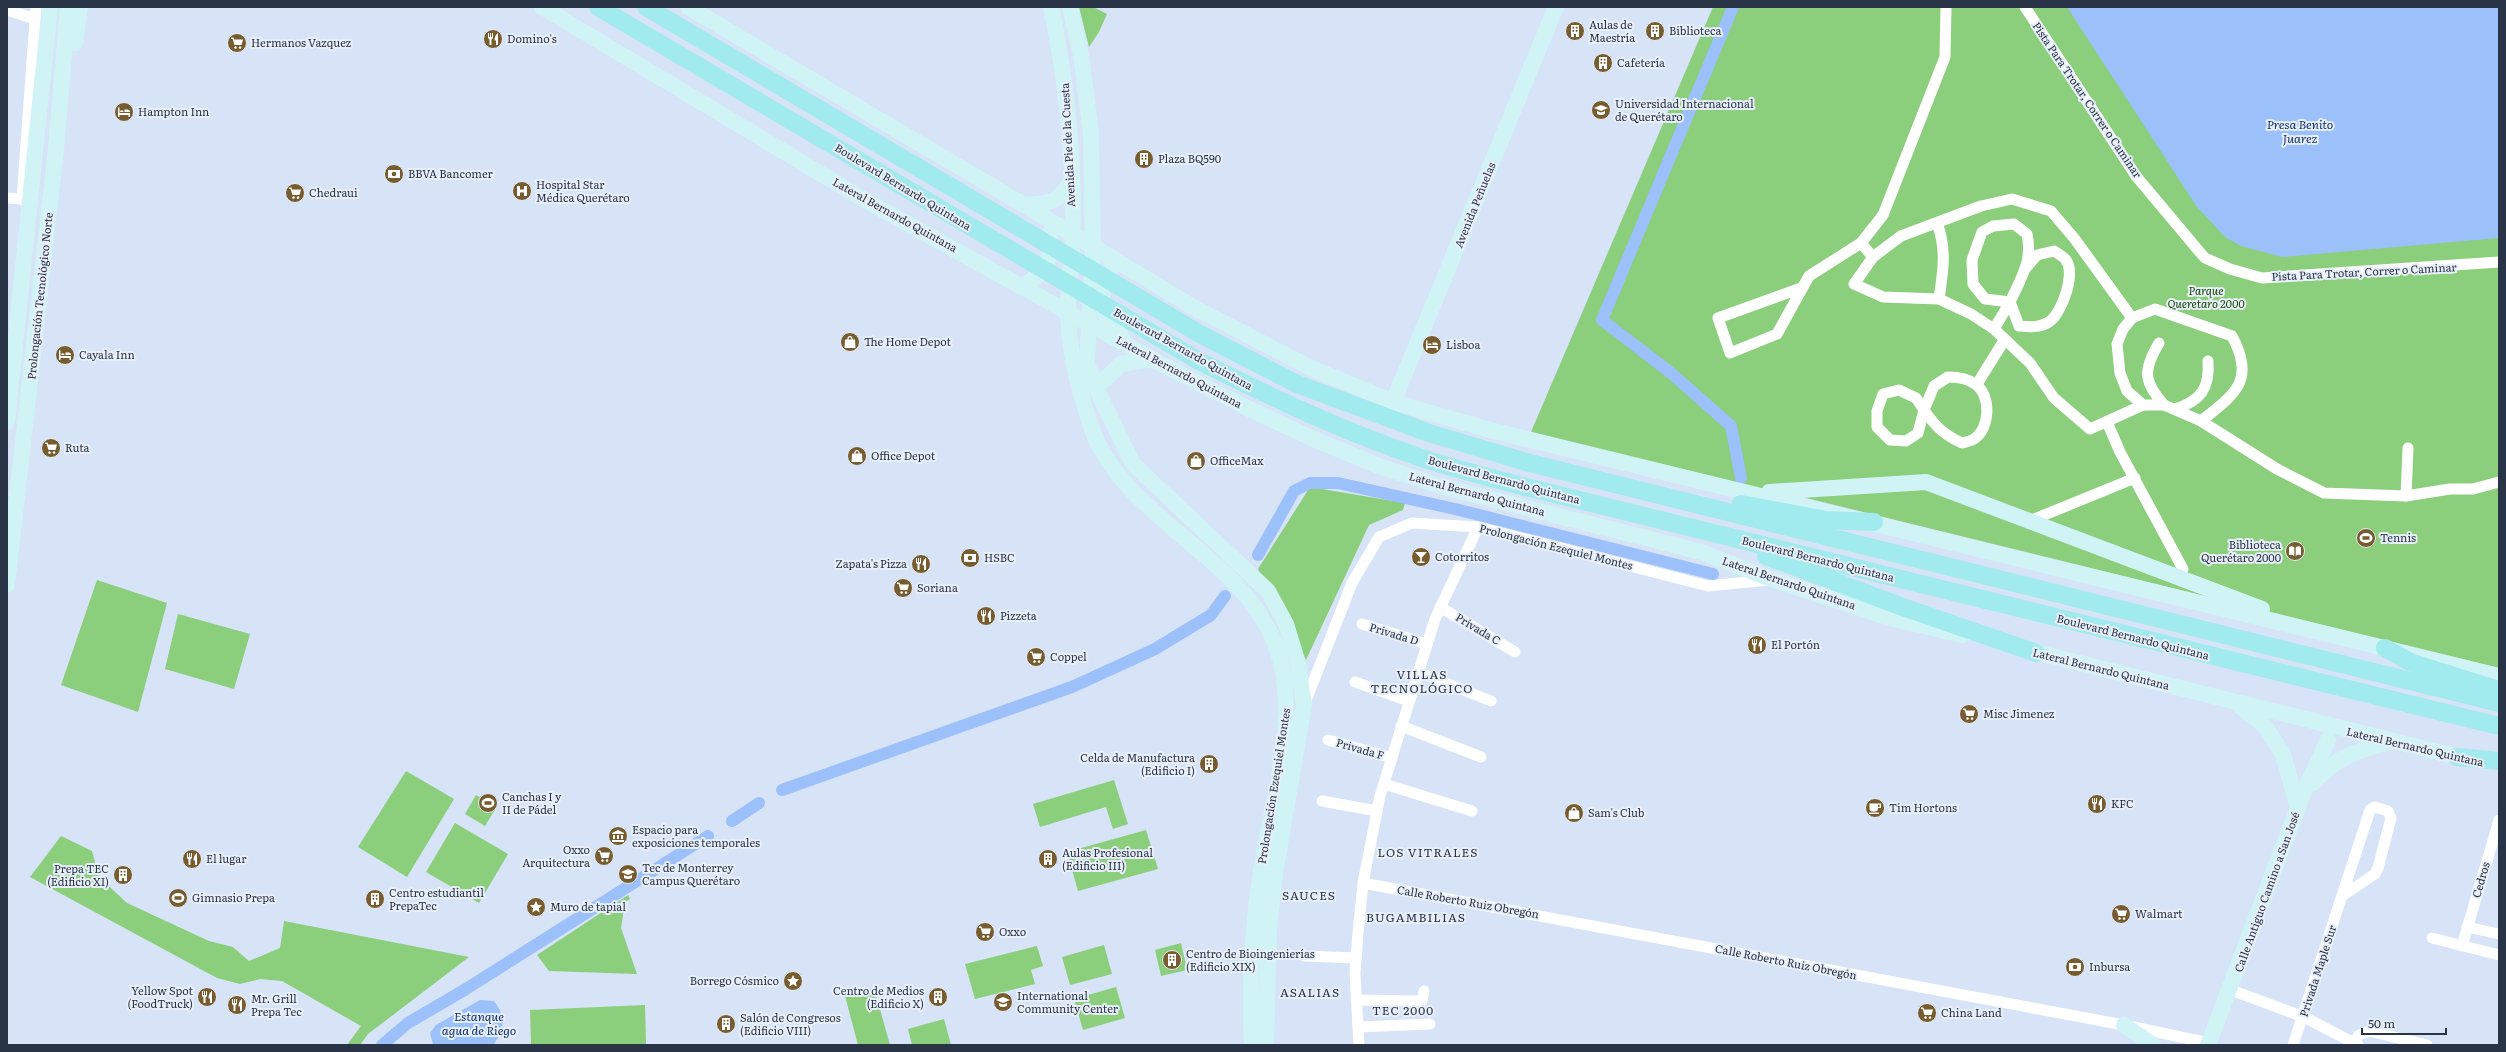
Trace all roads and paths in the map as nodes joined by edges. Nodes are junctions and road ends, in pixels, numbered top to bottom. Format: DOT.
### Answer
graph roads {
  1 [pos="36,7"];
  2 [pos="50,7"];
  3 [pos="68,7"];
  4 [pos="80,7"];
  5 [pos="542,7"];
  6 [pos="598,7"];
  7 [pos="646,7"];
  8 [pos="688,7"];
  9 [pos="1051,7"];
  10 [pos="1070,7"];
  11 [pos="1556,7"];
  12 [pos="1946,7"];
  13 [pos="2025,7"];
  14 [pos="7,10"];
  15 [pos="35,19"];
  16 [pos="56,149"];
  17 [pos="1072,179"];
  18 [pos="7,198"];
  19 [pos="26,203"];
  20 [pos="1024,204"];
  21 [pos="1046,218"];
  22 [pos="1937,223"];
  23 [pos="1073,236"];
  24 [pos="1861,244"];
  25 [pos="1093,248"];
  26 [pos="1873,257"];
  27 [pos="2499,262"];
  28 [pos="1119,263"];
  29 [pos="2025,269"];
  30 [pos="1021,286"];
  31 [pos="1801,288"];
  32 [pos="1939,299"];
  33 [pos="2010,302"];
  34 [pos="1068,311"];
  35 [pos="2132,318"];
  36 [pos="1088,322"];
  37 [pos="1994,329"];
  38 [pos="2005,339"];
  39 [pos="2159,343"];
  40 [pos="1128,344"];
  41 [pos="1152,359"];
  42 [pos="2208,361"];
  43 [pos="1081,362"];
  44 [pos="1977,384"];
  45 [pos="1096,388"];
  46 [pos="1393,402"];
  47 [pos="2143,405"];
  48 [pos="2169,407"];
  49 [pos="1924,410"];
  50 [pos="2201,421"];
  51 [pos="7,422"];
  52 [pos="2107,422"];
  53 [pos="2408,448"];
  54 [pos="2135,478"];
  55 [pos="2499,482"];
  56 [pos="2406,496"];
  57 [pos="1724,500"];
  58 [pos="1748,502"];
  59 [pos="11,517"];
  60 [pos="1874,522"];
  61 [pos="2027,522"];
  62 [pos="1478,527"];
  63 [pos="1744,544"];
  64 [pos="2183,569"];
  65 [pos="1774,580"];
  66 [pos="7,585"];
  67 [pos="1440,607"];
  68 [pos="1362,624"];
  69 [pos="2339,637"];
  70 [pos="1427,644"];
  71 [pos="2386,648"];
  72 [pos="1515,652"];
  73 [pos="2036,653"];
  74 [pos="1418,672"];
  75 [pos="2499,676"];
  76 [pos="1355,682"];
  77 [pos="2499,690"];
  78 [pos="1409,701"];
  79 [pos="1491,701"];
  80 [pos="2237,703"];
  81 [pos="2499,703"];
  82 [pos="1304,705"];
  83 [pos="1401,726"];
  84 [pos="2499,726"];
  85 [pos="1328,740"];
  86 [pos="2328,740"];
  87 [pos="2392,742"];
  88 [pos="1481,757"];
  89 [pos="2457,757"];
  90 [pos="1392,758"];
  91 [pos="2499,761"];
  92 [pos="2499,767"];
  93 [pos="1384,784"];
  94 [pos="1322,801"];
  95 [pos="2301,801"];
  96 [pos="1377,811"];
  97 [pos="1472,812"];
  98 [pos="2499,820"];
  99 [pos="2497,834"];
  100 [pos="1363,883"];
  101 [pos="2342,896"];
  102 [pos="2467,927"];
  103 [pos="2499,934"];
  104 [pos="2432,938"];
  105 [pos="2462,946"];
  106 [pos="2499,955"];
  107 [pos="1304,956"];
  108 [pos="1356,958"];
  109 [pos="2231,990"];
  110 [pos="1424,991"];
  111 [pos="1356,1000"];
  112 [pos="2304,1017"];
  113 [pos="1430,1024"];
  114 [pos="2124,1025"];
  115 [pos="1358,1027"];
  116 [pos="2208,1044"];
  117 [pos="2356,1044"];
  118 [pos="1252,1045"];
  119 [pos="1266,1045"];
  120 [pos="1359,1045"];
  121 [pos="2153,1045"];
  122 [pos="2292,1045"];
  123 [pos="2427,1045"];
  1 -- 15 [label="street"];
  2 -- 19 [label="street, Prolongación Tecnológico Norte"];
  3 -- 16 [label="street, Prolongación Tecnológico Norte"];
  4 -- 16 [label="street"];
  5 -- 30 [label="street, Lateral Bernardo Quintana"];
  6 -- 63 [label="main road, Boulevard Bernardo Quintana"];
  7 -- 57 [label="main road, Boulevard Bernardo Quintana"];
  8 -- 20 [label="street"];
  9 -- 17 [label="street, Avenida Pie de la Cuesta"];
  10 -- 25 [label="street, Avenida Pie de la Cuesta"];
  11 -- 46 [label="street, Avenida Peñuelas"];
  12 -- 24 [label="street"];
  13 -- 27 [label="street, Pista Para Trotar, Correr o Caminar"];
  14 -- 15 [label="street"];
  15 -- 19 [label="street"];
  16 -- 59 [label="street, Prolongación Tecnológico Norte"];
  17 -- 20 [label="street"];
  17 -- 23 [label="street, Avenida Pie de la Cuesta"];
  18 -- 19 [label="street"];
  19 -- 51 [label="street, Prolongación Tecnológico Norte"];
  20 -- 21 [label="street"];
  21 -- 23 [label="street"];
  21 -- 30 [label="street"];
  22 -- 26 [label="street"];
  22 -- 32 [label="street"];
  22 -- 35 [label="street"];
  23 -- 25 [label="street"];
  23 -- 34 [label="street, Avenida Pie de la Cuesta"];
  24 -- 26 [label="street"];
  24 -- 31 [label="street"];
  25 -- 28 [label="street"];
  25 -- 36 [label="street, Avenida Pie de la Cuesta"];
  26 -- 32 [label="street"];
  28 -- 40 [label="street"];
  28 -- 46 [label="street"];
  29 -- 33 [label="street"];
  29 -- 33 [label="street"];
  29 -- 33 [label="street"];
  30 -- 34 [label="street, Lateral Bernardo Quintana"];
  31 -- 31 [label="street"];
  32 -- 37 [label="street"];
  33 -- 37 [label="street"];
  34 -- 36 [label="street, Lateral Bernardo Quintana"];
  34 -- 43 [label="street, Prolongación Ezequiel Montes"];
  35 -- 47 [label="street"];
  35 -- 50 [label="street"];
  36 -- 40 [label="street, Lateral Bernardo Quintana"];
  36 -- 43 [label="street, Prolongación Ezequiel Montes"];
  37 -- 38 [label="street"];
  38 -- 44 [label="street"];
  38 -- 52 [label="street"];
  39 -- 48 [label="street"];
  40 -- 41 [label="street, Lateral Bernardo Quintana"];
  41 -- 45 [label="street"];
  41 -- 65 [label="street, Lateral Bernardo Quintana"];
  42 -- 48 [label="street"];
  43 -- 45 [label="street, Prolongación Ezequiel Montes"];
  43 -- 118 [label="street, Prolongación Ezequiel Montes"];
  44 -- 49 [label="street"];
  44 -- 49 [label="street"];
  45 -- 82 [label="street, Prolongación Ezequiel Montes"];
  46 -- 57 [label="street"];
  47 -- 48 [label="street"];
  47 -- 52 [label="street"];
  48 -- 50 [label="street"];
  49 -- 49 [label="street"];
  50 -- 56 [label="street"];
  52 -- 54 [label="street"];
  53 -- 56 [label="street"];
  54 -- 61 [label="street"];
  54 -- 64 [label="street"];
  55 -- 56 [label="street"];
  57 -- 58 [label="main road, Boulevard Bernardo Quintana"];
  58 -- 60 [label="main road"];
  58 -- 61 [label="street"];
  58 -- 81 [label="main road, Boulevard Bernardo Quintana"];
  59 -- 66 [label="street, Prolongación Tecnológico Norte"];
  60 -- 69 [label="street"];
  61 -- 69 [label="street"];
  62 -- 65 [label="street, Prolongación Ezequiel Montes"];
  62 -- 67 [label="street"];
  62 -- 82 [label="street, Prolongación Ezequiel Montes"];
  63 -- 73 [label="main road"];
  63 -- 84 [label="main road, Boulevard Bernardo Quintana"];
  65 -- 73 [label="street, Lateral Bernardo Quintana"];
  67 -- 70 [label="street"];
  67 -- 72 [label="street, Privada C"];
  68 -- 70 [label="street, Privada D"];
  69 -- 71 [label="street"];
  70 -- 74 [label="street"];
  71 -- 75 [label="street"];
  71 -- 77 [label="main road"];
  73 -- 80 [label="street, Lateral Bernardo Quintana"];
  74 -- 78 [label="street"];
  74 -- 79 [label="street"];
  76 -- 78 [label="street"];
  78 -- 83 [label="street"];
  80 -- 87 [label="street, Lateral Bernardo Quintana"];
  80 -- 95 [label="street"];
  82 -- 119 [label="street, Prolongación Ezequiel Montes"];
  83 -- 88 [label="street"];
  83 -- 90 [label="street"];
  85 -- 90 [label="street, Privada F"];
  86 -- 95 [label="street, Calle Antiguo Camino a San José"];
  87 -- 89 [label="street, Lateral Bernardo Quintana"];
  87 -- 95 [label="street"];
  89 -- 91 [label="main road"];
  89 -- 92 [label="street, Lateral Bernardo Quintana"];
  90 -- 93 [label="street"];
  93 -- 96 [label="street"];
  93 -- 97 [label="street"];
  94 -- 96 [label="street"];
  95 -- 109 [label="street, Calle Antiguo Camino a San José"];
  96 -- 100 [label="street"];
  98 -- 99 [label="street, Cedros"];
  99 -- 102 [label="street, Cedros"];
  100 -- 108 [label="street"];
  100 -- 114 [label="street, Calle Roberto Ruiz Obregón"];
  101 -- 101 [label="street, Privada Maple Sur"];
  101 -- 112 [label="street, Privada Maple Sur"];
  102 -- 103 [label="street"];
  102 -- 105 [label="street, Cedros"];
  104 -- 105 [label="street"];
  105 -- 106 [label="street"];
  107 -- 108 [label="street"];
  108 -- 111 [label="street"];
  109 -- 112 [label="street"];
  109 -- 116 [label="street, Calle Antiguo Camino a San José"];
  110 -- 111 [label="street"];
  111 -- 115 [label="street"];
  112 -- 117 [label="street"];
  112 -- 122 [label="street, Privada Maple Sur"];
  113 -- 115 [label="street"];
  114 -- 116 [label="street, Calle Roberto Ruiz Obregón"];
  114 -- 121 [label="street"];
  115 -- 120 [label="street"];
  117 -- 123 [label="street"];
}
